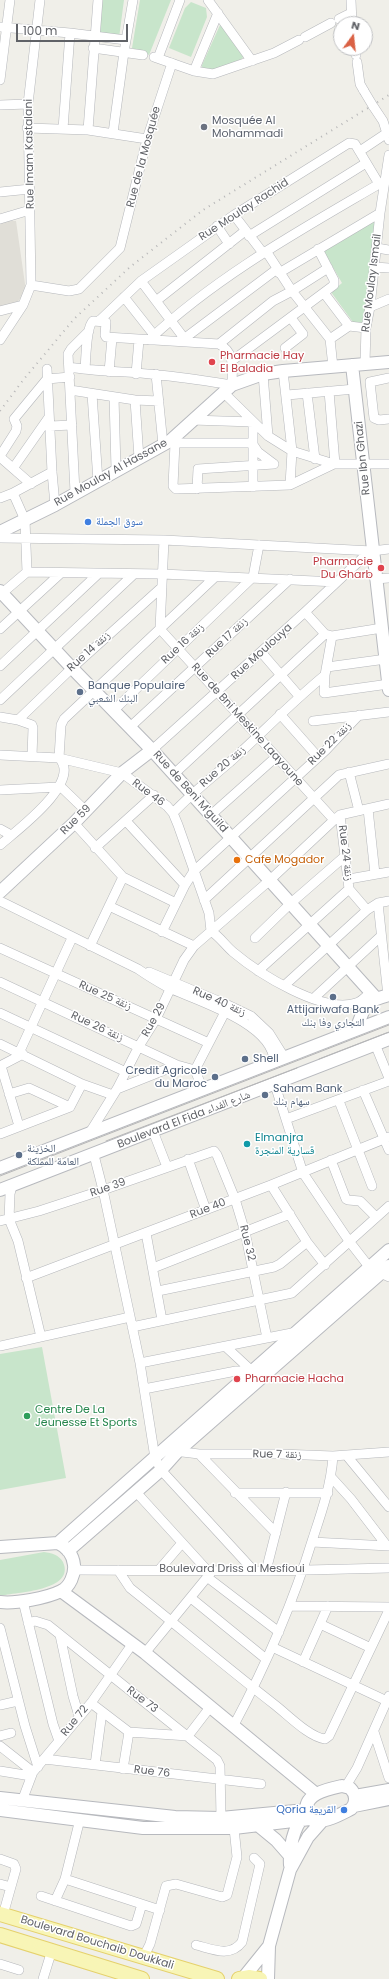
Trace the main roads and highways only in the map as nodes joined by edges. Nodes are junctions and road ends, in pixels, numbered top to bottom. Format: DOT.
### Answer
graph roads {
  1 [pos="1,1915"];
  2 [pos="0,1935"];
  3 [pos="242,1978"];
  4 [pos="142,1979"];
  5 [pos="217,1979"];
  6 [pos="260,1979"];
  1 -- 5 [label="main road, Boulevard Bouchaib Doukkali"];
  2 -- 4 [label="main road, Boulevard Bouchaib Doukkali"];
  3 -- 6 [label="main road"];
}
